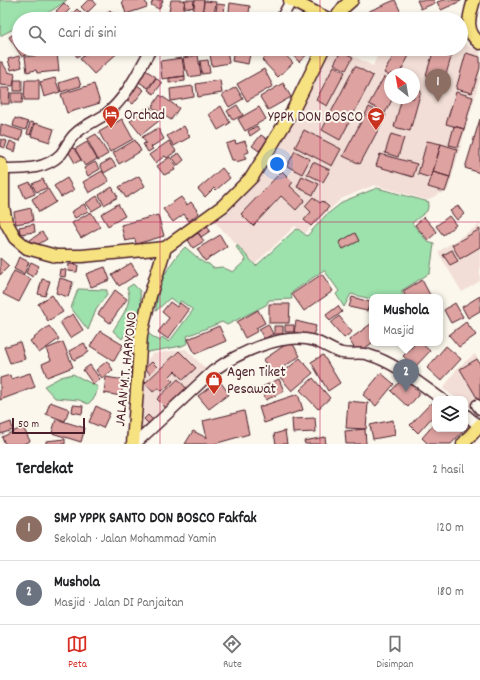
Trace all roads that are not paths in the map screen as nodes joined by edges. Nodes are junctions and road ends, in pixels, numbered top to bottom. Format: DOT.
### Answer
graph roads {
  1 [pos="291,0"];
  2 [pos="352,0"];
  3 [pos="474,0"];
  4 [pos="285,12"];
  5 [pos="314,12"];
  6 [pos="340,12"];
  7 [pos="480,43"];
  8 [pos="146,56"];
  9 [pos="319,56"];
  10 [pos="2,166"];
  11 [pos="165,248"];
  12 [pos="437,396"];
  13 [pos="468,416"];
  14 [pos="480,426"];
  15 [pos="134,444"];
  16 [pos="463,444"];
  1 -- 4 [label="street"];
  1 -- 5 [label="main road"];
  2 -- 6 [label="main road"];
  3 -- 7 [label="main road"];
  8 -- 10 [label="street"];
  9 -- 11 [label="main road"];
  10 -- 11 [label="main road"];
  11 -- 15 [label="main road, JALAN M.T. HARYONO"];
  12 -- 15 [label="street"];
  13 -- 14 [label="street"];
  14 -- 16 [label="main road"];
}
